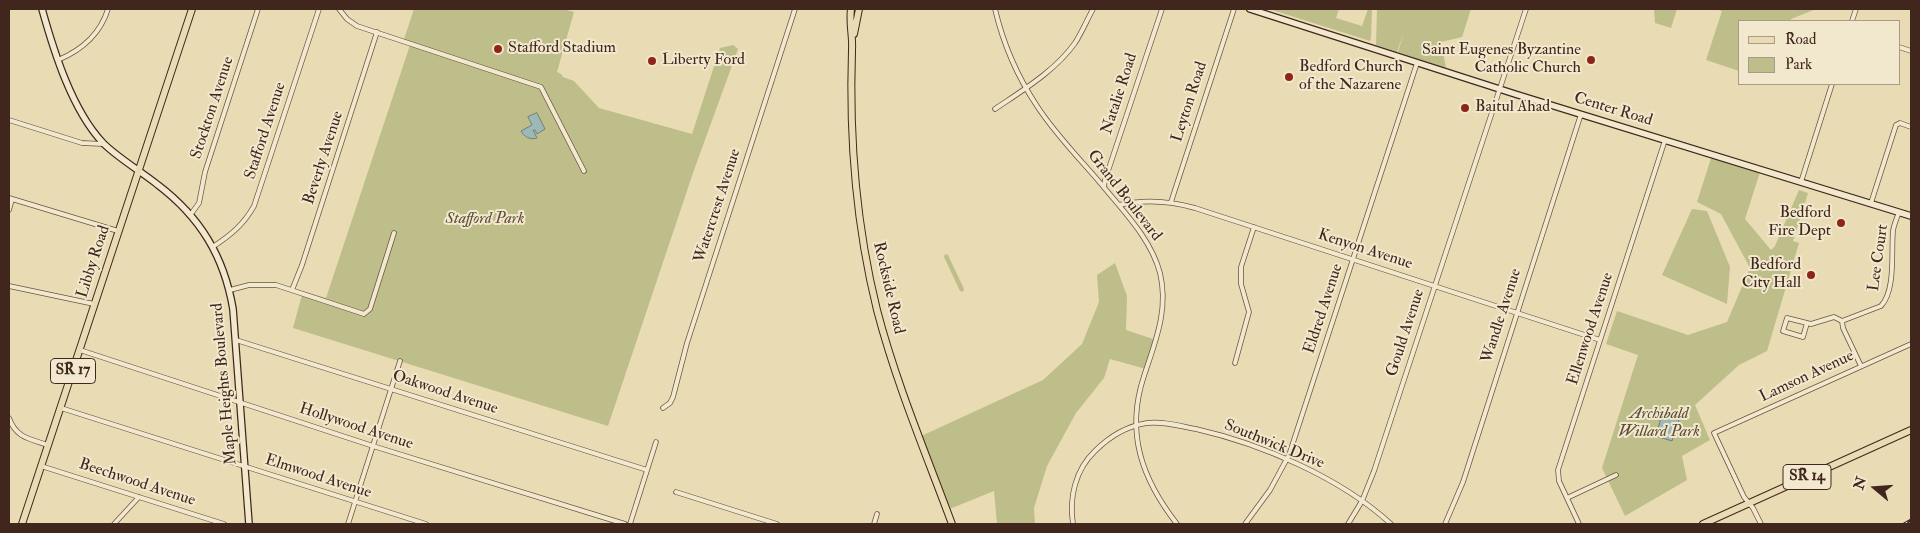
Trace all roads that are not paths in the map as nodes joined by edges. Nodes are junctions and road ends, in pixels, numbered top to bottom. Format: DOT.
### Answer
graph roads {
  1 [pos="42,9"];
  2 [pos="108,9"];
  3 [pos="192,9"];
  4 [pos="258,9"];
  5 [pos="319,9"];
  6 [pos="339,9"];
  7 [pos="795,9"];
  8 [pos="851,9"];
  9 [pos="859,9"];
  10 [pos="995,9"];
  11 [pos="1093,9"];
  12 [pos="1162,9"];
  13 [pos="1234,9"];
  14 [pos="1250,9"];
  15 [pos="1526,9"];
  16 [pos="377,32"];
  17 [pos="852,48"];
  18 [pos="58,60"];
  19 [pos="1417,63"];
  20 [pos="1832,85"];
  21 [pos="1026,87"];
  22 [pos="1499,89"];
  23 [pos="995,109"];
  24 [pos="1581,114"];
  25 [pos="9,120"];
  26 [pos="1911,126"];
  27 [pos="1665,140"];
  28 [pos="104,144"];
  29 [pos="139,172"];
  30 [pos="584,172"];
  31 [pos="1801,182"];
  32 [pos="1104,187"];
  33 [pos="11,198"];
  34 [pos="1171,202"];
  35 [pos="1871,203"];
  36 [pos="1120,205"];
  37 [pos="9,210"];
  38 [pos="1899,212"];
  39 [pos="191,214"];
  40 [pos="1911,216"];
  41 [pos="1254,227"];
  42 [pos="118,231"];
  43 [pos="394,233"];
  44 [pos="214,246"];
  45 [pos="1353,260"];
  46 [pos="9,286"];
  47 [pos="1434,286"];
  48 [pos="230,290"];
  49 [pos="292,290"];
  50 [pos="94,304"];
  51 [pos="1516,312"];
  52 [pos="1842,321"];
  53 [pos="1807,323"];
  54 [pos="236,340"];
  55 [pos="1600,340"];
  56 [pos="1911,344"];
  57 [pos="80,350"];
  58 [pos="400,361"];
  59 [pos="1235,364"];
  60 [pos="1860,366"];
  61 [pos="391,389"];
  62 [pos="240,403"];
  63 [pos="61,408"];
  64 [pos="663,408"];
  65 [pos="9,418"];
  66 [pos="1135,425"];
  67 [pos="1911,430"];
  68 [pos="656,442"];
  69 [pos="48,445"];
  70 [pos="373,446"];
  71 [pos="1287,460"];
  72 [pos="41,466"];
  73 [pos="245,467"];
  74 [pos="646,470"];
  75 [pos="1616,475"];
  76 [pos="676,492"];
  77 [pos="138,497"];
  78 [pos="1567,498"];
  79 [pos="1362,500"];
  80 [pos="355,502"];
  81 [pos="1748,503"];
  82 [pos="877,514"];
  83 [pos="208,519"];
  84 [pos="22,524"];
  85 [pos="114,524"];
  86 [pos="203,524"];
  87 [pos="224,524"];
  88 [pos="250,524"];
  89 [pos="348,524"];
  90 [pos="426,524"];
  91 [pos="625,524"];
  92 [pos="630,524"];
  93 [pos="777,524"];
  94 [pos="874,524"];
  95 [pos="952,524"];
  96 [pos="1073,524"];
  97 [pos="1178,524"];
  98 [pos="1245,524"];
  99 [pos="1348,524"];
  100 [pos="1391,524"];
  101 [pos="1445,524"];
  102 [pos="1579,524"];
  103 [pos="1703,524"];
  104 [pos="1761,524"];
  1 -- 18 [label="main road, Maple Heights Boulevard"];
  2 -- 18 [label="street"];
  3 -- 29 [label="main road, Libby Road / SR 17"];
  4 -- 39 [label="street, Stockton Avenue"];
  5 -- 44 [label="street, Stafford Avenue"];
  6 -- 16 [label="street"];
  7 -- 64 [label="street, Watercrest Avenue"];
  8 -- 17 [label="main road, Rockside Road"];
  9 -- 17 [label="main road, Rockside Road"];
  10 -- 21 [label="street, Grand Boulevard"];
  11 -- 21 [label="street"];
  12 -- 32 [label="street, Natalie Road"];
  13 -- 34 [label="street, Leyton Road"];
  14 -- 19 [label="main road, Center Road"];
  15 -- 22 [label="street, Gould Avenue"];
  16 -- 30 [label="street"];
  16 -- 49 [label="street, Beverly Avenue"];
  17 -- 95 [label="main road, Rockside Road"];
  18 -- 28 [label="main road, Maple Heights Boulevard"];
  19 -- 22 [label="main road, Center Road"];
  19 -- 45 [label="street, Eldred Avenue"];
  20 -- 31 [label="street"];
  21 -- 23 [label="street"];
  21 -- 32 [label="street, Grand Boulevard"];
  22 -- 24 [label="main road, Center Road"];
  22 -- 47 [label="street, Gould Avenue"];
  24 -- 27 [label="main road, Center Road"];
  24 -- 51 [label="street, Wandle Avenue"];
  25 -- 28 [label="street"];
  26 -- 35 [label="street"];
  27 -- 31 [label="main road, Center Road"];
  27 -- 55 [label="street, Ellenwood Avenue"];
  28 -- 29 [label="main road, Maple Heights Boulevard"];
  29 -- 39 [label="main road, Maple Heights Boulevard"];
  29 -- 42 [label="main road, Libby Road / SR 17"];
  31 -- 35 [label="main road, Center Road"];
  32 -- 36 [label="street, Grand Boulevard"];
  33 -- 37 [label="street"];
  33 -- 42 [label="street"];
  34 -- 36 [label="street, Kenyon Avenue"];
  34 -- 41 [label="street, Kenyon Avenue"];
  35 -- 38 [label="main road, Center Road"];
  36 -- 66 [label="street, Grand Boulevard"];
  38 -- 40 [label="main road, Center Road"];
  38 -- 52 [label="street, Lee Court"];
  39 -- 44 [label="main road, Maple Heights Boulevard"];
  41 -- 45 [label="street, Kenyon Avenue"];
  41 -- 59 [label="street"];
  42 -- 50 [label="main road, Libby Road / SR 17"];
  43 -- 49 [label="street"];
  44 -- 48 [label="main road, Maple Heights Boulevard"];
  45 -- 47 [label="street, Kenyon Avenue"];
  45 -- 71 [label="street, Eldred Avenue"];
  46 -- 50 [label="street"];
  47 -- 51 [label="street, Kenyon Avenue"];
  47 -- 79 [label="street, Gould Avenue"];
  48 -- 49 [label="street"];
  48 -- 54 [label="main road, Maple Heights Boulevard"];
  50 -- 57 [label="main road, Libby Road / SR 17"];
  51 -- 55 [label="street, Kenyon Avenue"];
  51 -- 101 [label="street, Wandle Avenue"];
  52 -- 53 [label="street"];
  52 -- 60 [label="street"];
  53 -- 53 [label="street"];
  54 -- 61 [label="street, Oakwood Avenue"];
  54 -- 62 [label="main road, Maple Heights Boulevard"];
  55 -- 78 [label="street, Ellenwood Avenue"];
  56 -- 60 [label="street, Lamson Avenue"];
  57 -- 62 [label="street, Hollywood Avenue"];
  57 -- 63 [label="main road, Libby Road / SR 17"];
  58 -- 61 [label="street"];
  60 -- 81 [label="street, Lamson Avenue"];
  61 -- 70 [label="street"];
  61 -- 74 [label="street, Oakwood Avenue"];
  62 -- 70 [label="street, Hollywood Avenue"];
  62 -- 73 [label="main road, Maple Heights Boulevard"];
  63 -- 69 [label="main road, Libby Road / SR 17"];
  63 -- 73 [label="street, Elmwood Avenue"];
  65 -- 69 [label="street"];
  66 -- 71 [label="street, Southwick Drive"];
  66 -- 96 [label="street, Southwick Drive"];
  66 -- 97 [label="street, Grand Boulevard"];
  67 -- 81 [label="main road, SR 14"];
  68 -- 74 [label="street"];
  69 -- 72 [label="main road, Libby Road / SR 17"];
  70 -- 80 [label="street"];
  70 -- 91 [label="street, Hollywood Avenue"];
  71 -- 79 [label="street, Southwick Drive"];
  71 -- 98 [label="street, Eldred Avenue"];
  72 -- 77 [label="street, Beechwood Avenue"];
  72 -- 84 [label="main road, Libby Road / SR 17"];
  73 -- 80 [label="street, Elmwood Avenue"];
  73 -- 88 [label="main road, Maple Heights Boulevard"];
  74 -- 92 [label="street"];
  75 -- 78 [label="street"];
  76 -- 93 [label="street"];
  77 -- 83 [label="street, Beechwood Avenue"];
  77 -- 85 [label="street"];
  78 -- 102 [label="street, Ellenwood Avenue"];
  79 -- 99 [label="street, Gould Avenue"];
  79 -- 100 [label="street, Southwick Drive"];
  80 -- 89 [label="street"];
  80 -- 90 [label="street, Elmwood Avenue"];
  81 -- 103 [label="main road, SR 14"];
  81 -- 104 [label="street"];
  82 -- 94 [label="street"];
  83 -- 86 [label="street"];
  83 -- 87 [label="street, Beechwood Avenue"];
}
